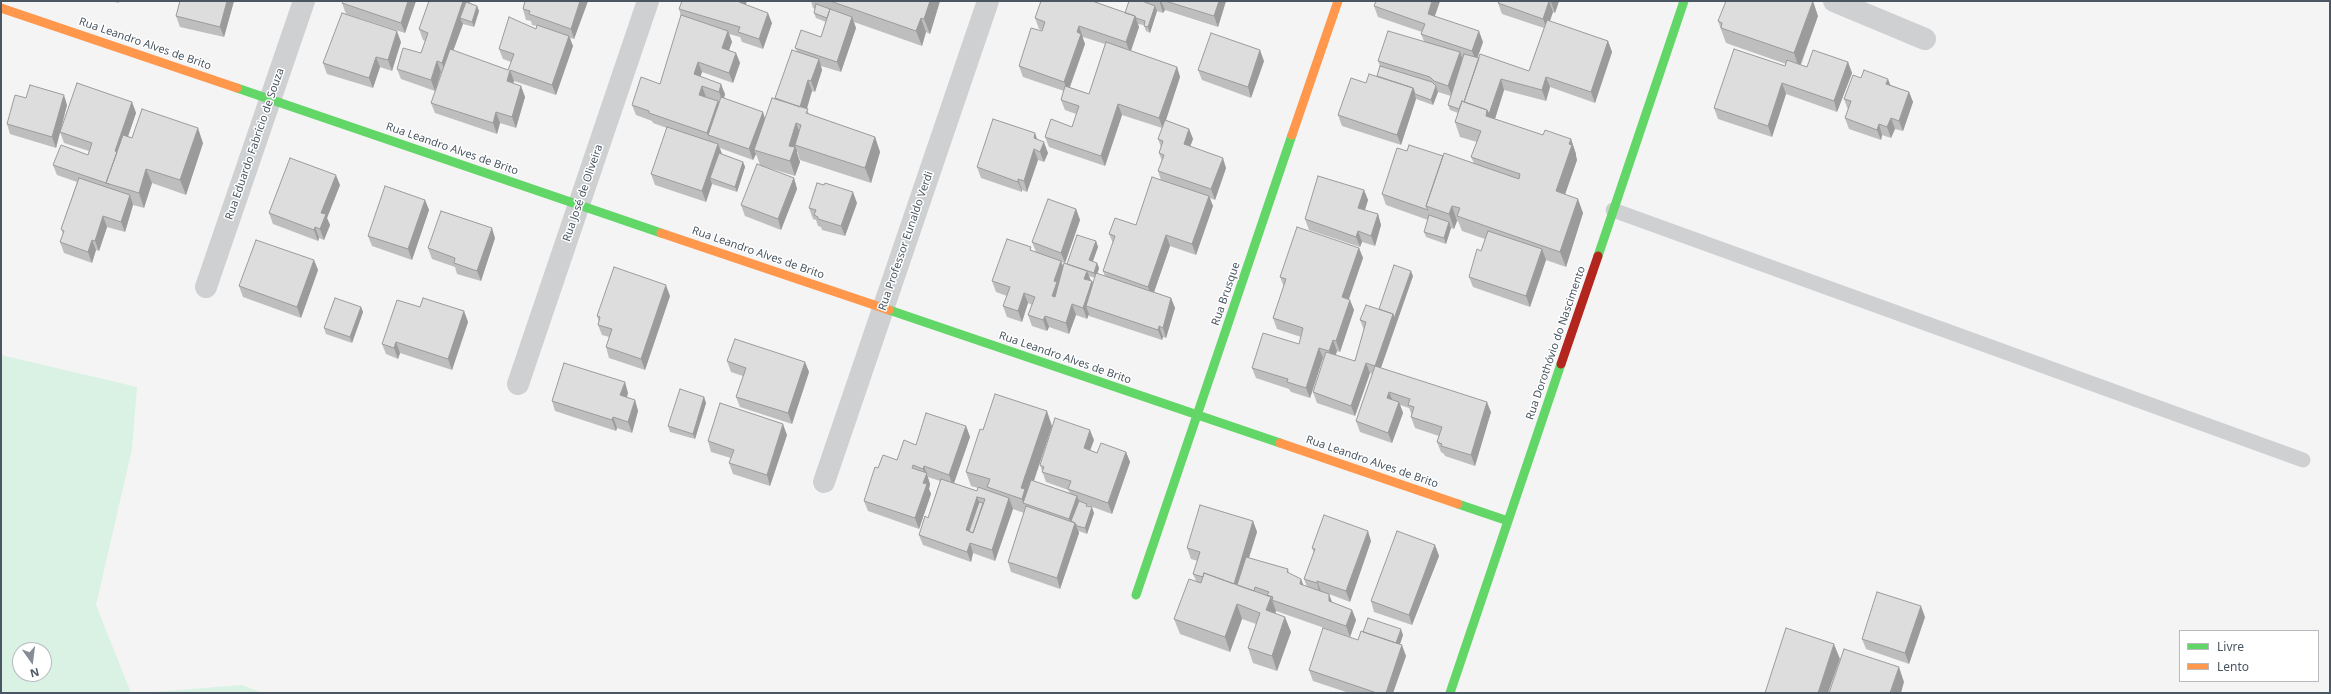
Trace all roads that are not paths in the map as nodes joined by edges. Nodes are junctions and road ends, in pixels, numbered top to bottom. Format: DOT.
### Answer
graph roads {
  1 [pos="304,1"];
  2 [pos="648,1"];
  3 [pos="988,1"];
  4 [pos="1338,1"];
  5 [pos="1684,1"];
  6 [pos="1834,1"];
  7 [pos="1,8"];
  8 [pos="1925,38"];
  9 [pos="270,100"];
  10 [pos="579,205"];
  11 [pos="1613,210"];
  12 [pos="206,287"];
  13 [pos="883,308"];
  14 [pos="518,384"];
  15 [pos="1197,416"];
  16 [pos="2303,460"];
  17 [pos="824,482"];
  18 [pos="1508,521"];
  19 [pos="1136,595"];
  20 [pos="1450,693"];
  1 -- 9 [label="street, Rua Eduardo Fabrício de Souza"];
  2 -- 10 [label="street, Rua José de Oliveira"];
  3 -- 13 [label="street, Rua Professor Eunaldo Verdi"];
  4 -- 15 [label="street, Rua Brusque"];
  5 -- 11 [label="street, Rua Dorothóvio do Nascimento"];
  6 -- 8 [label="street"];
  7 -- 9 [label="street, Rua Leandro Alves de Brito"];
  9 -- 10 [label="street, Rua Leandro Alves de Brito"];
  9 -- 12 [label="street, Rua Eduardo Fabrício de Souza"];
  10 -- 13 [label="street, Rua Leandro Alves de Brito"];
  10 -- 14 [label="street, Rua José de Oliveira"];
  11 -- 16 [label="lane"];
  11 -- 18 [label="street, Rua Dorothóvio do Nascimento"];
  13 -- 15 [label="street, Rua Leandro Alves de Brito"];
  13 -- 17 [label="street, Rua Professor Eunaldo Verdi"];
  15 -- 18 [label="street, Rua Leandro Alves de Brito"];
  15 -- 19 [label="street, Rua Brusque"];
  18 -- 20 [label="street, Rua Dorothóvio do Nascimento"];
}
